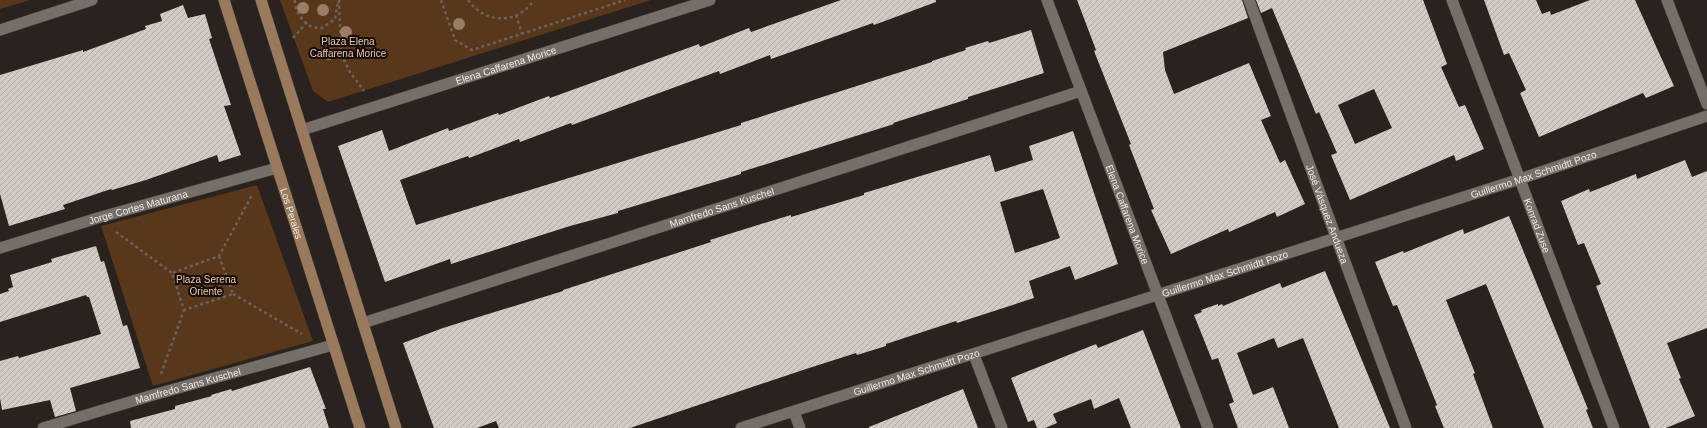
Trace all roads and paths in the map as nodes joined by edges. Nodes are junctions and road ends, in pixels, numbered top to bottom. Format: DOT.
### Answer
graph roads {
  1 [pos="92,0"];
  2 [pos="224,0"];
  3 [pos="261,0"];
  4 [pos="295,0"];
  5 [pos="339,0"];
  6 [pos="441,0"];
  7 [pos="468,0"];
  8 [pos="534,0"];
  9 [pos="625,0"];
  10 [pos="710,0"];
  11 [pos="1047,0"];
  12 [pos="1249,0"];
  13 [pos="1452,0"];
  14 [pos="1667,0"];
  15 [pos="516,15"];
  16 [pos="0,30"];
  17 [pos="522,34"];
  18 [pos="1081,91"];
  19 [pos="1707,104"];
  20 [pos="375,107"];
  21 [pos="1707,116"];
  22 [pos="302,130"];
  23 [pos="277,168"];
  24 [pos="263,173"];
  25 [pos="1520,179"];
  26 [pos="114,231"];
  27 [pos="1336,238"];
  28 [pos="0,248"];
  29 [pos="219,256"];
  30 [pos="172,273"];
  31 [pos="233,294"];
  32 [pos="1157,294"];
  33 [pos="184,310"];
  34 [pos="363,323"];
  35 [pos="329,347"];
  36 [pos="974,355"];
  37 [pos="153,395"];
  38 [pos="794,412"];
  39 [pos="43,428"];
  40 [pos="360,428"];
  41 [pos="396,428"];
  42 [pos="742,428"];
  43 [pos="800,428"];
  44 [pos="1002,428"];
  45 [pos="1208,428"];
  46 [pos="1406,428"];
  47 [pos="1614,428"];
  1 -- 16 [label="street"];
  2 -- 23 [label="main road, Los Perales"];
  3 -- 22 [label="main road"];
  4 -- 5 [label="path"];
  5 -- 20 [label="path"];
  6 -- 17 [label="path"];
  7 -- 15 [label="path"];
  8 -- 15 [label="path"];
  9 -- 17 [label="path"];
  10 -- 20 [label="street, Elena Caffarena Morice"];
  11 -- 18 [label="street, Elena Caffarena Morice"];
  12 -- 27 [label="street, José Vásquez Andueza"];
  13 -- 25 [label="street, Konrad Zuse"];
  14 -- 19 [label="street"];
  15 -- 17 [label="path"];
  18 -- 32 [label="street, Elena Caffarena Morice"];
  18 -- 34 [label="street, Mamfredo Sans Kuschel"];
  20 -- 22 [label="street, Elena Caffarena Morice"];
  21 -- 25 [label="street, Guillermo Max Schmidtt Pozo"];
  22 -- 34 [label="main road"];
  23 -- 24 [label="street, Jorge Cortes Maturana"];
  23 -- 35 [label="main road, Los Perales"];
  24 -- 28 [label="street, Jorge Cortes Maturana"];
  24 -- 29 [label="path"];
  25 -- 27 [label="street, Guillermo Max Schmidtt Pozo"];
  25 -- 47 [label="street, Konrad Zuse"];
  26 -- 30 [label="path"];
  27 -- 32 [label="street, Guillermo Max Schmidtt Pozo"];
  27 -- 46 [label="street, José Vásquez Andueza"];
  29 -- 30 [label="path"];
  29 -- 31 [label="path"];
  30 -- 33 [label="path"];
  31 -- 33 [label="path"];
  31 -- 35 [label="path"];
  32 -- 36 [label="street, Guillermo Max Schmidtt Pozo"];
  32 -- 45 [label="street, Elena Caffarena Morice"];
  33 -- 37 [label="path"];
  34 -- 41 [label="main road"];
  35 -- 37 [label="street, Mamfredo Sans Kuschel"];
  35 -- 40 [label="main road, Los Perales"];
  36 -- 38 [label="street, Guillermo Max Schmidtt Pozo"];
  36 -- 44 [label="street"];
  37 -- 39 [label="street, Mamfredo Sans Kuschel"];
  38 -- 42 [label="street, Guillermo Max Schmidtt Pozo"];
  38 -- 43 [label="street"];
}
